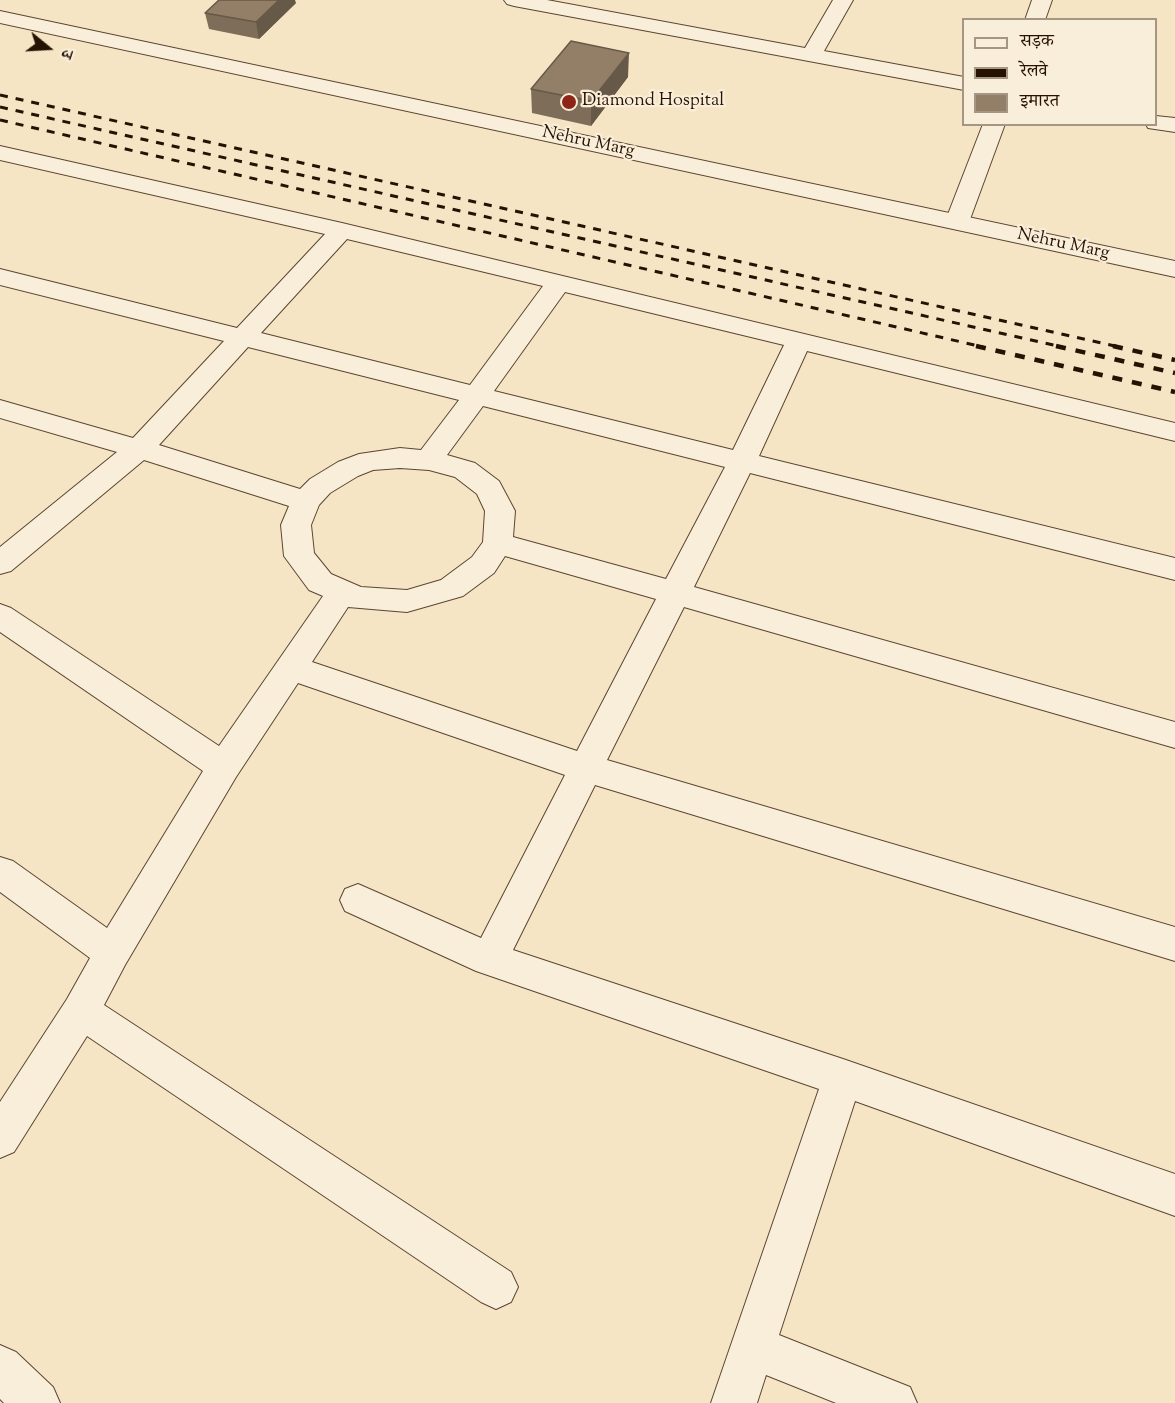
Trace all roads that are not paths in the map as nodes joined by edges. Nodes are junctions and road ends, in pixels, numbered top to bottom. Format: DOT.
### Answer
graph roads {
  1 [pos="514,0"];
  2 [pos="843,0"];
  3 [pos="1042,0"];
  4 [pos="0,17"];
  5 [pos="1036,18"];
  6 [pos="811,55"];
  7 [pos="962,84"];
  8 [pos="1157,123"];
  9 [pos="993,126"];
  10 [pos="1175,126"];
  11 [pos="0,153"];
  12 [pos="957,222"];
  13 [pos="342,230"];
  14 [pos="1175,269"];
  15 [pos="0,277"];
  16 [pos="560,282"];
  17 [pos="243,338"];
  18 [pos="799,341"];
  19 [pos="475,395"];
  20 [pos="0,409"];
  21 [pos="1175,432"];
  22 [pos="139,449"];
  23 [pos="429,460"];
  24 [pos="742,461"];
  25 [pos="306,501"];
  26 [pos="498,543"];
  27 [pos="0,563"];
  28 [pos="1175,569"];
  29 [pos="342,592"];
  30 [pos="676,593"];
  31 [pos="0,616"];
  32 [pos="291,668"];
  33 [pos="1175,735"];
  34 [pos="224,767"];
  35 [pos="586,768"];
  36 [pos="0,872"];
  37 [pos="358,900"];
  38 [pos="1175,944"];
  39 [pos="112,953"];
  40 [pos="489,959"];
  41 [pos="81,1011"];
  42 [pos="843,1078"];
  43 [pos="0,1138"];
  44 [pos="1175,1195"];
  45 [pos="496,1287"];
  46 [pos="752,1347"];
  47 [pos="0,1368"];
  48 [pos="37,1403"];
  49 [pos="734,1403"];
  50 [pos="894,1403"];
  1 -- 6 [label="street"];
  2 -- 6 [label="street"];
  3 -- 5 [label="street"];
  4 -- 12 [label="street, Nehru Marg"];
  6 -- 7 [label="street"];
  8 -- 10 [label="street"];
  9 -- 12 [label="street"];
  11 -- 13 [label="street"];
  12 -- 14 [label="street, Nehru Marg"];
  13 -- 16 [label="street"];
  13 -- 17 [label="street"];
  15 -- 17 [label="street"];
  16 -- 18 [label="street"];
  16 -- 19 [label="street"];
  17 -- 19 [label="street"];
  17 -- 22 [label="street"];
  18 -- 21 [label="street"];
  18 -- 24 [label="street"];
  19 -- 23 [label="street"];
  19 -- 24 [label="street"];
  20 -- 22 [label="street"];
  22 -- 25 [label="street"];
  22 -- 27 [label="street"];
  23 -- 25 [label="street"];
  23 -- 26 [label="street"];
  24 -- 28 [label="street"];
  24 -- 30 [label="street"];
  25 -- 29 [label="street"];
  26 -- 29 [label="street"];
  26 -- 30 [label="street"];
  29 -- 32 [label="street"];
  30 -- 33 [label="street"];
  30 -- 35 [label="street"];
  31 -- 34 [label="street"];
  32 -- 34 [label="street"];
  32 -- 35 [label="street"];
  34 -- 39 [label="street"];
  35 -- 38 [label="street"];
  35 -- 40 [label="street"];
  36 -- 39 [label="street"];
  37 -- 40 [label="street"];
  39 -- 41 [label="street"];
  40 -- 42 [label="street"];
  41 -- 43 [label="street"];
  41 -- 45 [label="street"];
  42 -- 44 [label="street"];
  42 -- 46 [label="street"];
  46 -- 49 [label="street"];
  46 -- 50 [label="street"];
  47 -- 48 [label="street"];
}
